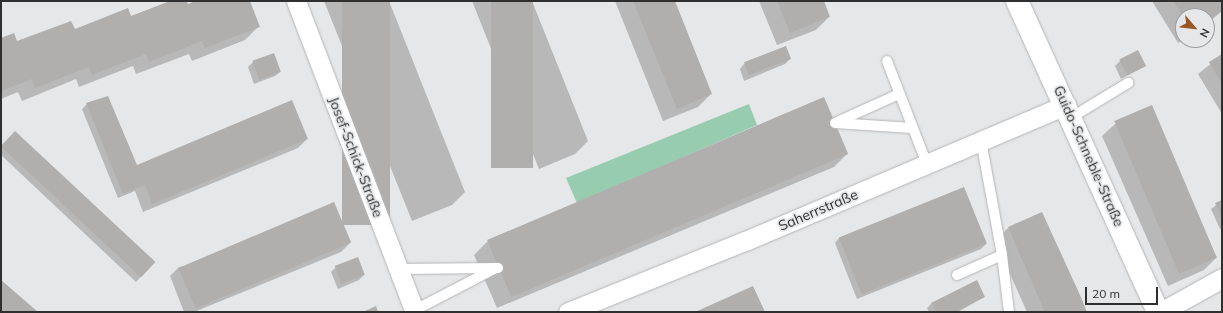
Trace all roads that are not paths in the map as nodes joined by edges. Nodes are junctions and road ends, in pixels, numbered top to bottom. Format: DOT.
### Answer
graph roads {
  1 [pos="296,1"];
  2 [pos="1017,1"];
  3 [pos="887,61"];
  4 [pos="1122,83"];
  5 [pos="899,94"];
  6 [pos="1069,111"];
  7 [pos="912,128"];
  8 [pos="981,141"];
  9 [pos="927,164"];
  10 [pos="1002,255"];
  11 [pos="398,269"];
  12 [pos="957,275"];
  13 [pos="1222,278"];
  14 [pos="415,311"];
  15 [pos="568,312"];
  16 [pos="1009,312"];
  17 [pos="1160,312"];
  1 -- 11 [label="street, Josef-Schick-Straße"];
  2 -- 6 [label="street, Guido-Schneble-Straße"];
  3 -- 5 [label="lane"];
  4 -- 6 [label="lane"];
  5 -- 7 [label="lane"];
  5 -- 7 [label="lane"];
  6 -- 8 [label="street, Saherrstraße"];
  6 -- 17 [label="street, Guido-Schneble-Straße"];
  7 -- 9 [label="lane"];
  8 -- 9 [label="street, Saherrstraße"];
  8 -- 10 [label="lane"];
  9 -- 15 [label="street, Saherrstraße"];
  10 -- 12 [label="lane"];
  10 -- 16 [label="lane"];
  11 -- 14 [label="street, Josef-Schick-Straße"];
  11 -- 14 [label="lane"];
  13 -- 17 [label="street"];
}
